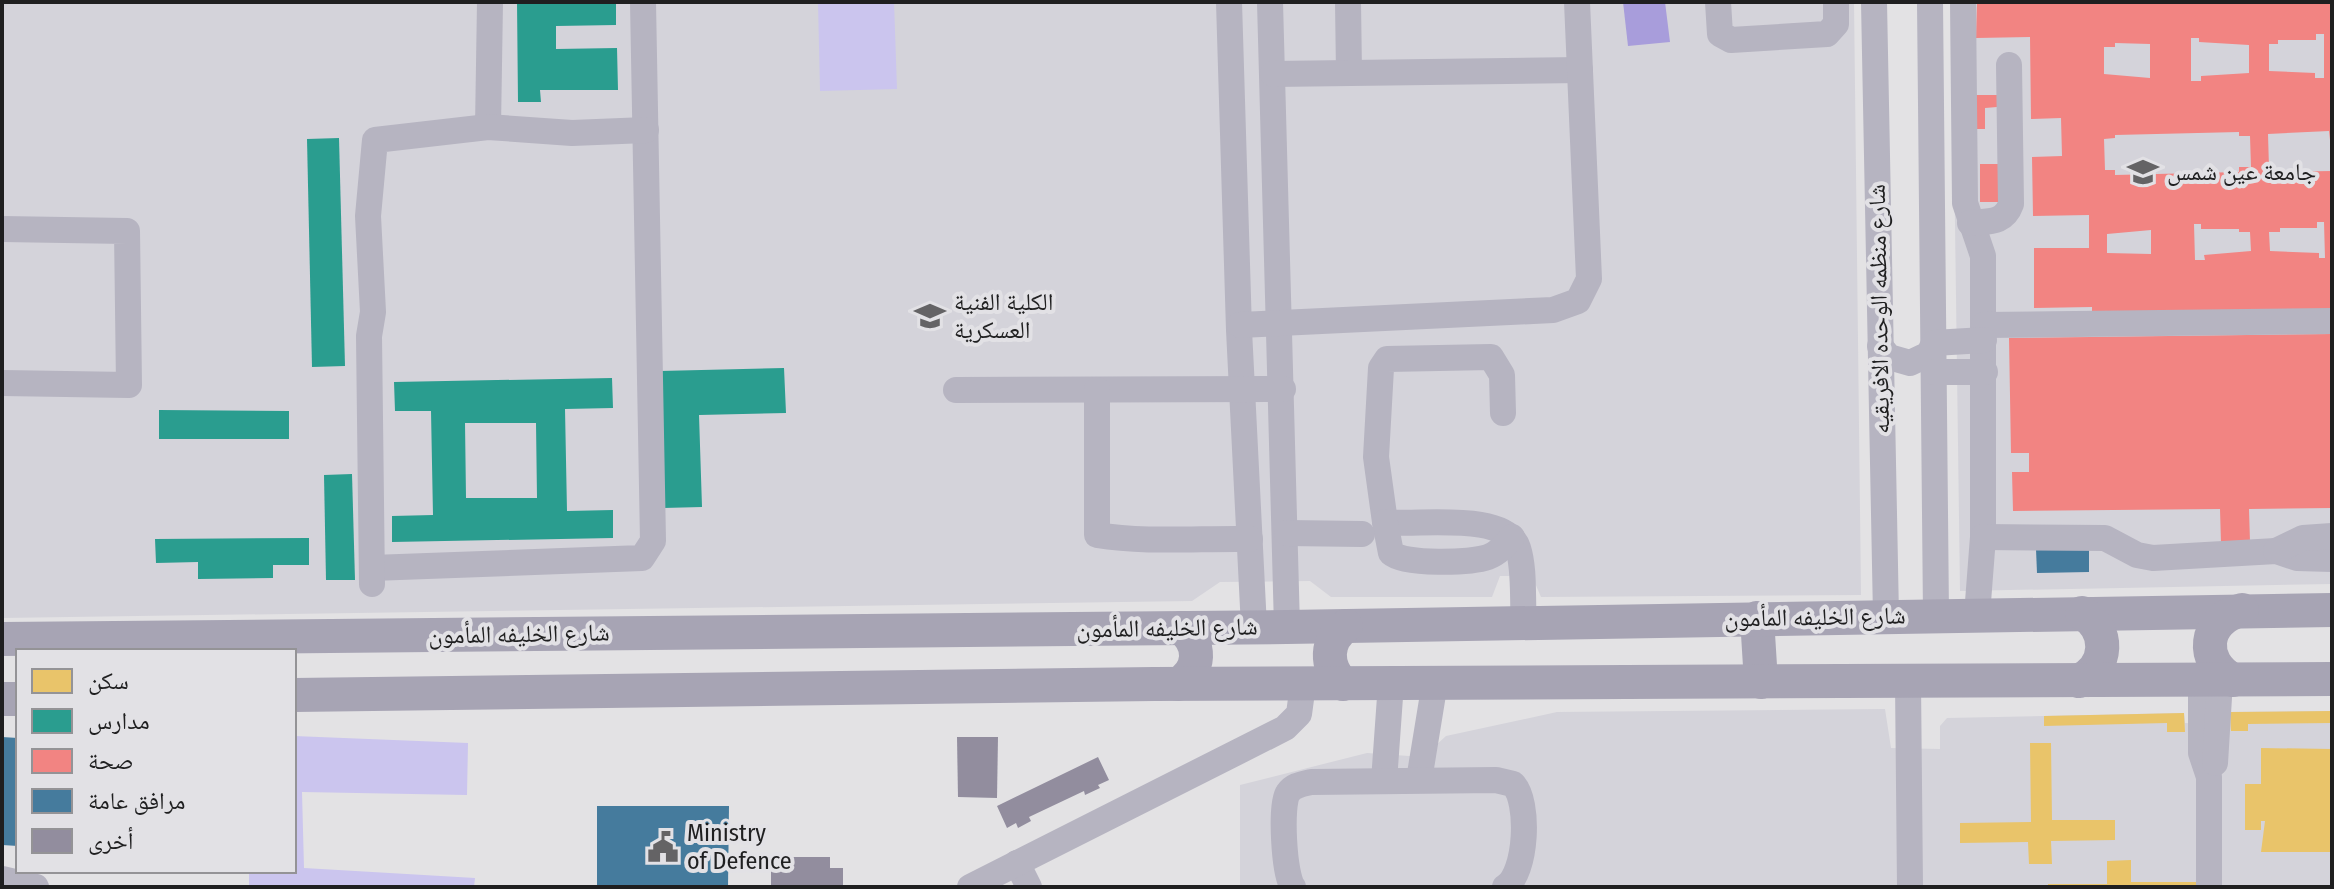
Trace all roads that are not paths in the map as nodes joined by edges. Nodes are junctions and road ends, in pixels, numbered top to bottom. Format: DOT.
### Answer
graph roads {
  1 [pos="490,2"];
  2 [pos="643,2"];
  3 [pos="1229,2"];
  4 [pos="1270,2"];
  5 [pos="1348,2"];
  6 [pos="1577,2"];
  7 [pos="1718,2"];
  8 [pos="1836,2"];
  9 [pos="1874,2"];
  10 [pos="1930,2"];
  11 [pos="1963,2"];
  12 [pos="1232,56"];
  13 [pos="2009,65"];
  14 [pos="1580,70"];
  15 [pos="1349,73"];
  16 [pos="1273,77"];
  17 [pos="1234,103"];
  18 [pos="488,127"];
  19 [pos="646,130"];
  20 [pos="1970,223"];
  21 [pos="2,229"];
  22 [pos="2332,321"];
  23 [pos="1240,325"];
  24 [pos="1280,325"];
  25 [pos="1984,333"];
  26 [pos="1934,343"];
  27 [pos="1880,346"];
  28 [pos="1985,372"];
  29 [pos="2,383"];
  30 [pos="1934,383"];
  31 [pos="1283,389"];
  32 [pos="956,390"];
  33 [pos="1097,390"];
  34 [pos="1242,391"];
  35 [pos="1881,392"];
  36 [pos="1503,413"];
  37 [pos="1374,528"];
  38 [pos="1287,533"];
  39 [pos="2332,536"];
  40 [pos="1512,537"];
  41 [pos="1983,537"];
  42 [pos="1250,539"];
  43 [pos="2276,551"];
  44 [pos="2332,559"];
  45 [pos="2242,610"];
  46 [pos="2332,610"];
  47 [pos="2082,613"];
  48 [pos="1936,615"];
  49 [pos="1977,615"];
  50 [pos="1886,616"];
  51 [pos="1757,618"];
  52 [pos="1524,622"];
  53 [pos="1346,626"];
  54 [pos="1271,627"];
  55 [pos="1181,628"];
  56 [pos="2,639"];
  57 [pos="144,644"];
  58 [pos="256,644"];
  59 [pos="2332,679"];
  60 [pos="2079,681"];
  61 [pos="2218,681"];
  62 [pos="1435,682"];
  63 [pos="1761,682"];
  64 [pos="1908,682"];
  65 [pos="1391,683"];
  66 [pos="1178,684"];
  67 [pos="1303,684"];
  68 [pos="1343,684"];
  69 [pos="296,695"];
  70 [pos="1419,780"];
  71 [pos="1384,781"];
  72 [pos="1023,875"];
  73 [pos="2,879"];
  74 [pos="36,887"];
  75 [pos="970,887"];
  76 [pos="1293,887"];
  77 [pos="1505,887"];
  78 [pos="1910,887"];
  79 [pos="2209,887"];
  1 -- 18 [label="street"];
  2 -- 19 [label="street"];
  3 -- 12 [label="street"];
  4 -- 16 [label="street"];
  5 -- 15 [label="street"];
  6 -- 14 [label="street"];
  7 -- 8 [label="street"];
  9 -- 27 [label="street, شارع منظمه الوحده الافريقيه"];
  10 -- 26 [label="street"];
  11 -- 20 [label="street"];
  12 -- 16 [label="street"];
  12 -- 17 [label="street"];
  13 -- 20 [label="street"];
  14 -- 15 [label="street"];
  14 -- 24 [label="street"];
  15 -- 16 [label="street"];
  16 -- 17 [label="street"];
  16 -- 24 [label="street"];
  17 -- 23 [label="street"];
  18 -- 19 [label="street"];
  18 -- 19 [label="street"];
  20 -- 25 [label="street"];
  21 -- 29 [label="street"];
  22 -- 25 [label="street"];
  23 -- 24 [label="street"];
  23 -- 34 [label="street"];
  24 -- 31 [label="street"];
  25 -- 26 [label="street"];
  25 -- 28 [label="street"];
  26 -- 27 [label="street"];
  26 -- 30 [label="street"];
  27 -- 35 [label="street, شارع منظمه الوحده الافريقيه"];
  28 -- 30 [label="street"];
  28 -- 41 [label="street"];
  30 -- 35 [label="street"];
  30 -- 48 [label="street"];
  31 -- 34 [label="street"];
  31 -- 38 [label="street"];
  32 -- 33 [label="street"];
  33 -- 34 [label="street"];
  33 -- 42 [label="street"];
  34 -- 42 [label="street"];
  35 -- 50 [label="street, شارع منظمه الوحده الافريقيه"];
  36 -- 37 [label="street"];
  37 -- 38 [label="street"];
  37 -- 40 [label="street"];
  37 -- 40 [label="street"];
  38 -- 54 [label="street"];
  39 -- 43 [label="street"];
  40 -- 52 [label="street"];
  41 -- 43 [label="street"];
  41 -- 49 [label="street"];
  42 -- 54 [label="street"];
  43 -- 44 [label="street"];
  45 -- 46 [label="main road, شارع الخليفه المأمون"];
  45 -- 47 [label="main road, شارع الخليفه المأمون"];
  45 -- 61 [label="main road"];
  47 -- 49 [label="main road, شارع الخليفه المأمون"];
  47 -- 60 [label="main road"];
  48 -- 49 [label="main road, شارع الخليفه المأمون"];
  48 -- 50 [label="main road, شارع الخليفه المأمون"];
  50 -- 51 [label="main road, شارع الخليفه المأمون"];
  51 -- 52 [label="main road, شارع الخليفه المأمون"];
  51 -- 63 [label="main road"];
  52 -- 53 [label="main road, شارع الخليفه المأمون"];
  53 -- 54 [label="main road, شارع الخليفه المأمون"];
  53 -- 68 [label="main road"];
  54 -- 55 [label="main road, شارع الخليفه المأمون"];
  55 -- 58 [label="main road, شارع الخليفه المأمون"];
  55 -- 66 [label="main road"];
  56 -- 57 [label="main road, شارع الخليفه المأمون"];
  57 -- 58 [label="main road, شارع الخليفه المأمون"];
  59 -- 61 [label="main road"];
  60 -- 61 [label="main road"];
  60 -- 64 [label="main road"];
  61 -- 79 [label="street"];
  62 -- 63 [label="main road"];
  62 -- 65 [label="main road"];
  62 -- 70 [label="street"];
  63 -- 64 [label="main road"];
  64 -- 78 [label="street"];
  65 -- 68 [label="main road"];
  65 -- 71 [label="street"];
  66 -- 67 [label="main road"];
  66 -- 69 [label="main road"];
  67 -- 68 [label="main road"];
  67 -- 72 [label="street"];
  70 -- 71 [label="street"];
  70 -- 77 [label="street"];
  71 -- 76 [label="street"];
  72 -- 75 [label="street"];
  73 -- 74 [label="street"];
}
